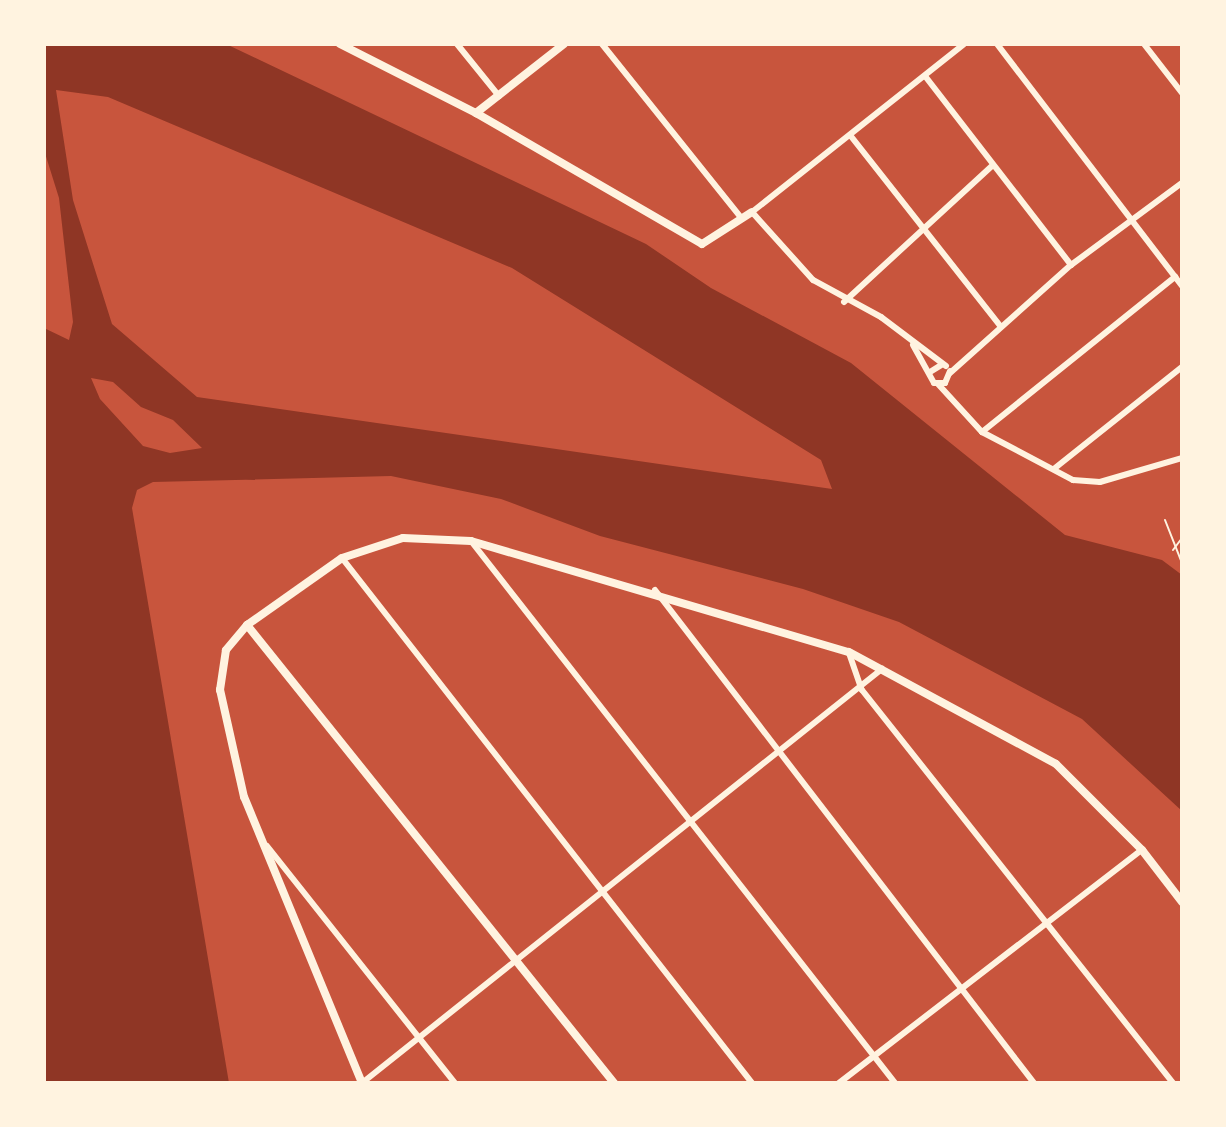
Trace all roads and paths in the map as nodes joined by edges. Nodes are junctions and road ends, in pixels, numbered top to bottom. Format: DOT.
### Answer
graph roads {
  1 [pos="340,44"];
  2 [pos="457,44"];
  3 [pos="564,44"];
  4 [pos="602,44"];
  5 [pos="964,44"];
  6 [pos="997,44"];
  7 [pos="1144,44"];
  8 [pos="925,76"];
  9 [pos="1182,93"];
  10 [pos="499,96"];
  11 [pos="476,113"];
  12 [pos="850,135"];
  13 [pos="993,165"];
  14 [pos="1182,183"];
  15 [pos="752,212"];
  16 [pos="1136,217"];
  17 [pos="742,219"];
  18 [pos="923,231"];
  19 [pos="1071,265"];
  20 [pos="1175,277"];
  21 [pos="1182,286"];
  22 [pos="844,302"];
  23 [pos="1001,327"];
  24 [pos="911,342"];
  25 [pos="1182,367"];
  26 [pos="948,369"];
  27 [pos="930,372"];
  28 [pos="938,384"];
  29 [pos="982,432"];
  30 [pos="1182,458"];
  31 [pos="1055,468"];
  32 [pos="1165,520"];
  33 [pos="1182,538"];
  34 [pos="471,541"];
  35 [pos="1173,550"];
  36 [pos="342,558"];
  37 [pos="1182,563"];
  38 [pos="655,590"];
  39 [pos="247,625"];
  40 [pos="849,652"];
  41 [pos="882,669"];
  42 [pos="862,690"];
  43 [pos="780,756"];
  44 [pos="689,826"];
  45 [pos="263,841"];
  46 [pos="1142,850"];
  47 [pos="603,895"];
  48 [pos="1182,902"];
  49 [pos="1045,918"];
  50 [pos="518,959"];
  51 [pos="958,984"];
  52 [pos="419,1036"];
  53 [pos="874,1056"];
  54 [pos="362,1083"];
  55 [pos="455,1083"];
  56 [pos="614,1083"];
  57 [pos="752,1083"];
  58 [pos="839,1083"];
  59 [pos="895,1083"];
  60 [pos="1034,1083"];
  61 [pos="1173,1083"];
  1 -- 11 [label="street"];
  2 -- 10 [label="street"];
  3 -- 10 [label="street"];
  4 -- 17 [label="street"];
  5 -- 8 [label="street"];
  6 -- 16 [label="street"];
  7 -- 9 [label="street"];
  8 -- 12 [label="street"];
  8 -- 13 [label="street"];
  10 -- 11 [label="street"];
  11 -- 17 [label="street"];
  12 -- 15 [label="street"];
  12 -- 18 [label="street"];
  13 -- 18 [label="street"];
  13 -- 19 [label="street"];
  14 -- 16 [label="street"];
  15 -- 17 [label="street"];
  15 -- 22 [label="street"];
  16 -- 19 [label="street"];
  16 -- 20 [label="street"];
  18 -- 22 [label="street"];
  18 -- 23 [label="street"];
  19 -- 23 [label="street"];
  20 -- 21 [label="street"];
  20 -- 29 [label="street"];
  22 -- 24 [label="street"];
  23 -- 26 [label="street"];
  24 -- 26 [label="street"];
  24 -- 27 [label="street"];
  25 -- 31 [label="street"];
  26 -- 27 [label="street"];
  26 -- 28 [label="street"];
  27 -- 28 [label="street"];
  28 -- 29 [label="street"];
  29 -- 31 [label="street"];
  30 -- 31 [label="street"];
  32 -- 35 [label="path"];
  33 -- 35 [label="path"];
  34 -- 36 [label="street"];
  34 -- 38 [label="street"];
  34 -- 44 [label="street"];
  35 -- 37 [label="path"];
  36 -- 39 [label="street"];
  36 -- 47 [label="street"];
  38 -- 40 [label="street"];
  38 -- 43 [label="street"];
  39 -- 45 [label="street"];
  39 -- 50 [label="street"];
  40 -- 41 [label="street"];
  40 -- 42 [label="street"];
  41 -- 42 [label="street"];
  41 -- 46 [label="street"];
  42 -- 43 [label="street"];
  42 -- 49 [label="street"];
  43 -- 44 [label="street"];
  43 -- 51 [label="street"];
  44 -- 47 [label="street"];
  44 -- 53 [label="street"];
  45 -- 52 [label="street"];
  45 -- 54 [label="street"];
  46 -- 48 [label="street"];
  46 -- 49 [label="street"];
  47 -- 50 [label="street"];
  47 -- 57 [label="street"];
  49 -- 51 [label="street"];
  49 -- 61 [label="street"];
  50 -- 52 [label="street"];
  50 -- 56 [label="street"];
  51 -- 53 [label="street"];
  51 -- 60 [label="street"];
  52 -- 54 [label="street"];
  52 -- 55 [label="street"];
  53 -- 58 [label="street"];
  53 -- 59 [label="street"];
}
